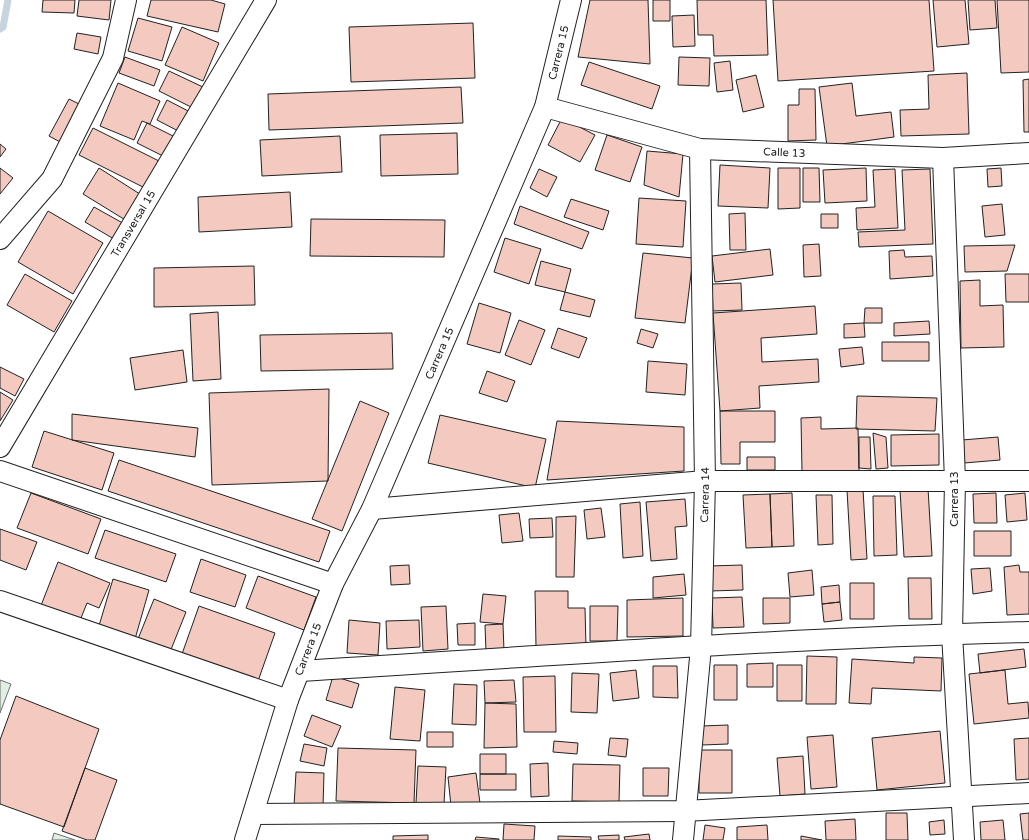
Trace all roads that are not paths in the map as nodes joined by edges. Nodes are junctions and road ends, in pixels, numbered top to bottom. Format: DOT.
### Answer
graph roads {
  1 [pos="126,0"];
  2 [pos="266,0"];
  3 [pos="571,0"];
  4 [pos="545,107"];
  5 [pos="700,149"];
  6 [pos="1029,153"];
  7 [pos="943,158"];
  8 [pos="0,239"];
  9 [pos="0,447"];
  10 [pos="0,471"];
  11 [pos="705,481"];
  12 [pos="955,481"];
  13 [pos="1029,481"];
  14 [pos="372,509"];
  15 [pos="333,584"];
  16 [pos="0,601"];
  17 [pos="1029,632"];
  18 [pos="952,634"];
  19 [pos="701,647"];
  20 [pos="300,671"];
  21 [pos="288,700"];
  22 [pos="1029,793"];
  23 [pos="962,796"];
  24 [pos="684,812"];
  25 [pos="254,814"];
  26 [pos="244,840"];
  27 [pos="682,840"];
  28 [pos="964,840"];
  1 -- 8 [label="street"];
  2 -- 9 [label="street, Transversal 15"];
  3 -- 4 [label="street, Carrera 15"];
  4 -- 5 [label="street, Calle 13"];
  4 -- 14 [label="street, Carrera 15"];
  5 -- 7 [label="street, Calle 13"];
  5 -- 11 [label="street, Carrera 14"];
  6 -- 7 [label="street, Calle 13"];
  7 -- 12 [label="street, Carrera 13"];
  10 -- 15 [label="street"];
  11 -- 12 [label="street"];
  11 -- 14 [label="street"];
  11 -- 19 [label="street, Carrera 14"];
  12 -- 13 [label="street"];
  12 -- 18 [label="street, Carrera 13"];
  14 -- 15 [label="street, Carrera 15"];
  15 -- 20 [label="street, Carrera 15"];
  16 -- 21 [label="street"];
  17 -- 18 [label="street"];
  18 -- 19 [label="street"];
  18 -- 23 [label="street, Carrera 13"];
  19 -- 20 [label="street"];
  19 -- 24 [label="street, Carrera 14"];
  20 -- 21 [label="street, Carrera 15"];
  21 -- 25 [label="street, Carrera 15"];
  22 -- 23 [label="street"];
  23 -- 24 [label="street"];
  23 -- 28 [label="street, Carrera 13"];
  24 -- 25 [label="street"];
  24 -- 27 [label="street, Carrera 14"];
  25 -- 26 [label="street, Carrera 15"];
}
